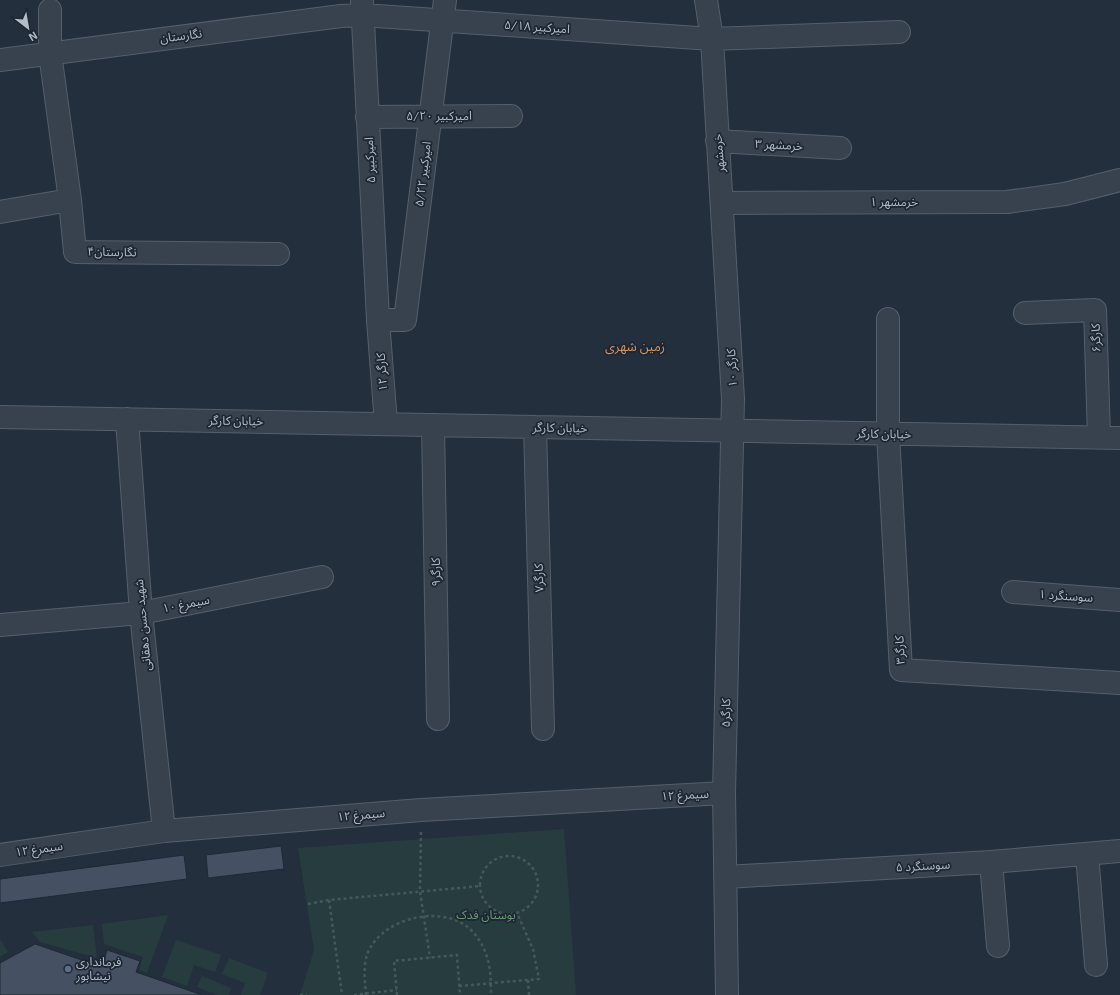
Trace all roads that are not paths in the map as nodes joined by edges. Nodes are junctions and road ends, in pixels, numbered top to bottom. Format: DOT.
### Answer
graph roads {
  1 [pos="445,0"];
  2 [pos="706,0"];
  3 [pos="362,7"];
  4 [pos="50,10"];
  5 [pos="899,32"];
  6 [pos="712,39"];
  7 [pos="50,53"];
  8 [pos="0,60"];
  9 [pos="511,116"];
  10 [pos="367,117"];
  11 [pos="717,141"];
  12 [pos="840,148"];
  13 [pos="1120,180"];
  14 [pos="70,200"];
  15 [pos="723,203"];
  16 [pos="0,212"];
  17 [pos="278,254"];
  18 [pos="729,306"];
  19 [pos="1025,313"];
  20 [pos="888,319"];
  21 [pos="378,320"];
  22 [pos="0,417"];
  23 [pos="127,419"];
  24 [pos="386,424"];
  25 [pos="433,425"];
  26 [pos="535,427"];
  27 [pos="733,431"];
  28 [pos="888,434"];
  29 [pos="1110,437"];
  30 [pos="322,577"];
  31 [pos="1012,592"];
  32 [pos="1120,600"];
  33 [pos="141,612"];
  34 [pos="0,625"];
  35 [pos="1120,683"];
  36 [pos="438,718"];
  37 [pos="543,729"];
  38 [pos="724,793"];
  39 [pos="164,831"];
  40 [pos="1120,851"];
  41 [pos="1087,854"];
  42 [pos="0,855"];
  43 [pos="991,862"];
  44 [pos="726,877"];
  45 [pos="998,946"];
  46 [pos="1096,965"];
  47 [pos="727,995"];
  1 -- 21 [label="street, امیرکبیر ۵/۲۲"];
  2 -- 6 [label="street, خرمشهر"];
  3 -- 6 [label="street, امیرکبیر ۵/۱۸"];
  3 -- 7 [label="street, نگارستان"];
  3 -- 10 [label="street, امیرکبیر ۵"];
  4 -- 7 [label="street, نگارستان۴"];
  5 -- 6 [label="street, امیرکبیر ۵/۱۸"];
  6 -- 11 [label="street, خرمشهر"];
  7 -- 8 [label="street, نگارستان"];
  7 -- 14 [label="street, نگارستان۴"];
  9 -- 10 [label="street, امیرکبیر ۵/۲۰"];
  10 -- 21 [label="street, امیرکبیر ۵"];
  11 -- 12 [label="street, خرمشهر ۳"];
  11 -- 15 [label="street, خرمشهر"];
  13 -- 15 [label="street, خرمشهر ۱"];
  14 -- 16 [label="street"];
  14 -- 17 [label="street, نگارستان۴"];
  15 -- 18 [label="street, خرمشهر"];
  18 -- 27 [label="street, کارگر ۱۰"];
  19 -- 29 [label="street, کارگر۶"];
  20 -- 28 [label="street"];
  21 -- 24 [label="street, کارگر ۱۲"];
  22 -- 23 [label="street, خیابان کارگر"];
  23 -- 24 [label="street, خیابان کارگر"];
  23 -- 33 [label="street, شهید حسن دهقانی"];
  24 -- 25 [label="street, خیابان کارگر"];
  25 -- 26 [label="street, خیابان کارگر"];
  25 -- 36 [label="street, کارگر۹"];
  26 -- 27 [label="street, خیابان کارگر"];
  26 -- 37 [label="street, کارگر۷"];
  27 -- 28 [label="street, خیابان کارگر"];
  27 -- 38 [label="street, کارگر۵"];
  28 -- 29 [label="street, خیابان کارگر"];
  28 -- 35 [label="street, کارگر۳"];
  30 -- 33 [label="street, سیمرغ ۱۰"];
  31 -- 32 [label="street, سوسنگرد ۱"];
  33 -- 34 [label="street, سیمرغ ۱۰"];
  33 -- 39 [label="street, شهید حسن دهقانی"];
  38 -- 39 [label="street, سیمرغ ۱۲"];
  38 -- 44 [label="street, کارگر۵"];
  39 -- 42 [label="street, سیمرغ ۱۲"];
  40 -- 41 [label="street, سوسنگرد ۵"];
  41 -- 43 [label="street, سوسنگرد ۵"];
  41 -- 46 [label="street"];
  43 -- 44 [label="street, سوسنگرد ۵"];
  43 -- 45 [label="street"];
  44 -- 47 [label="street, کارگر۵"];
}
